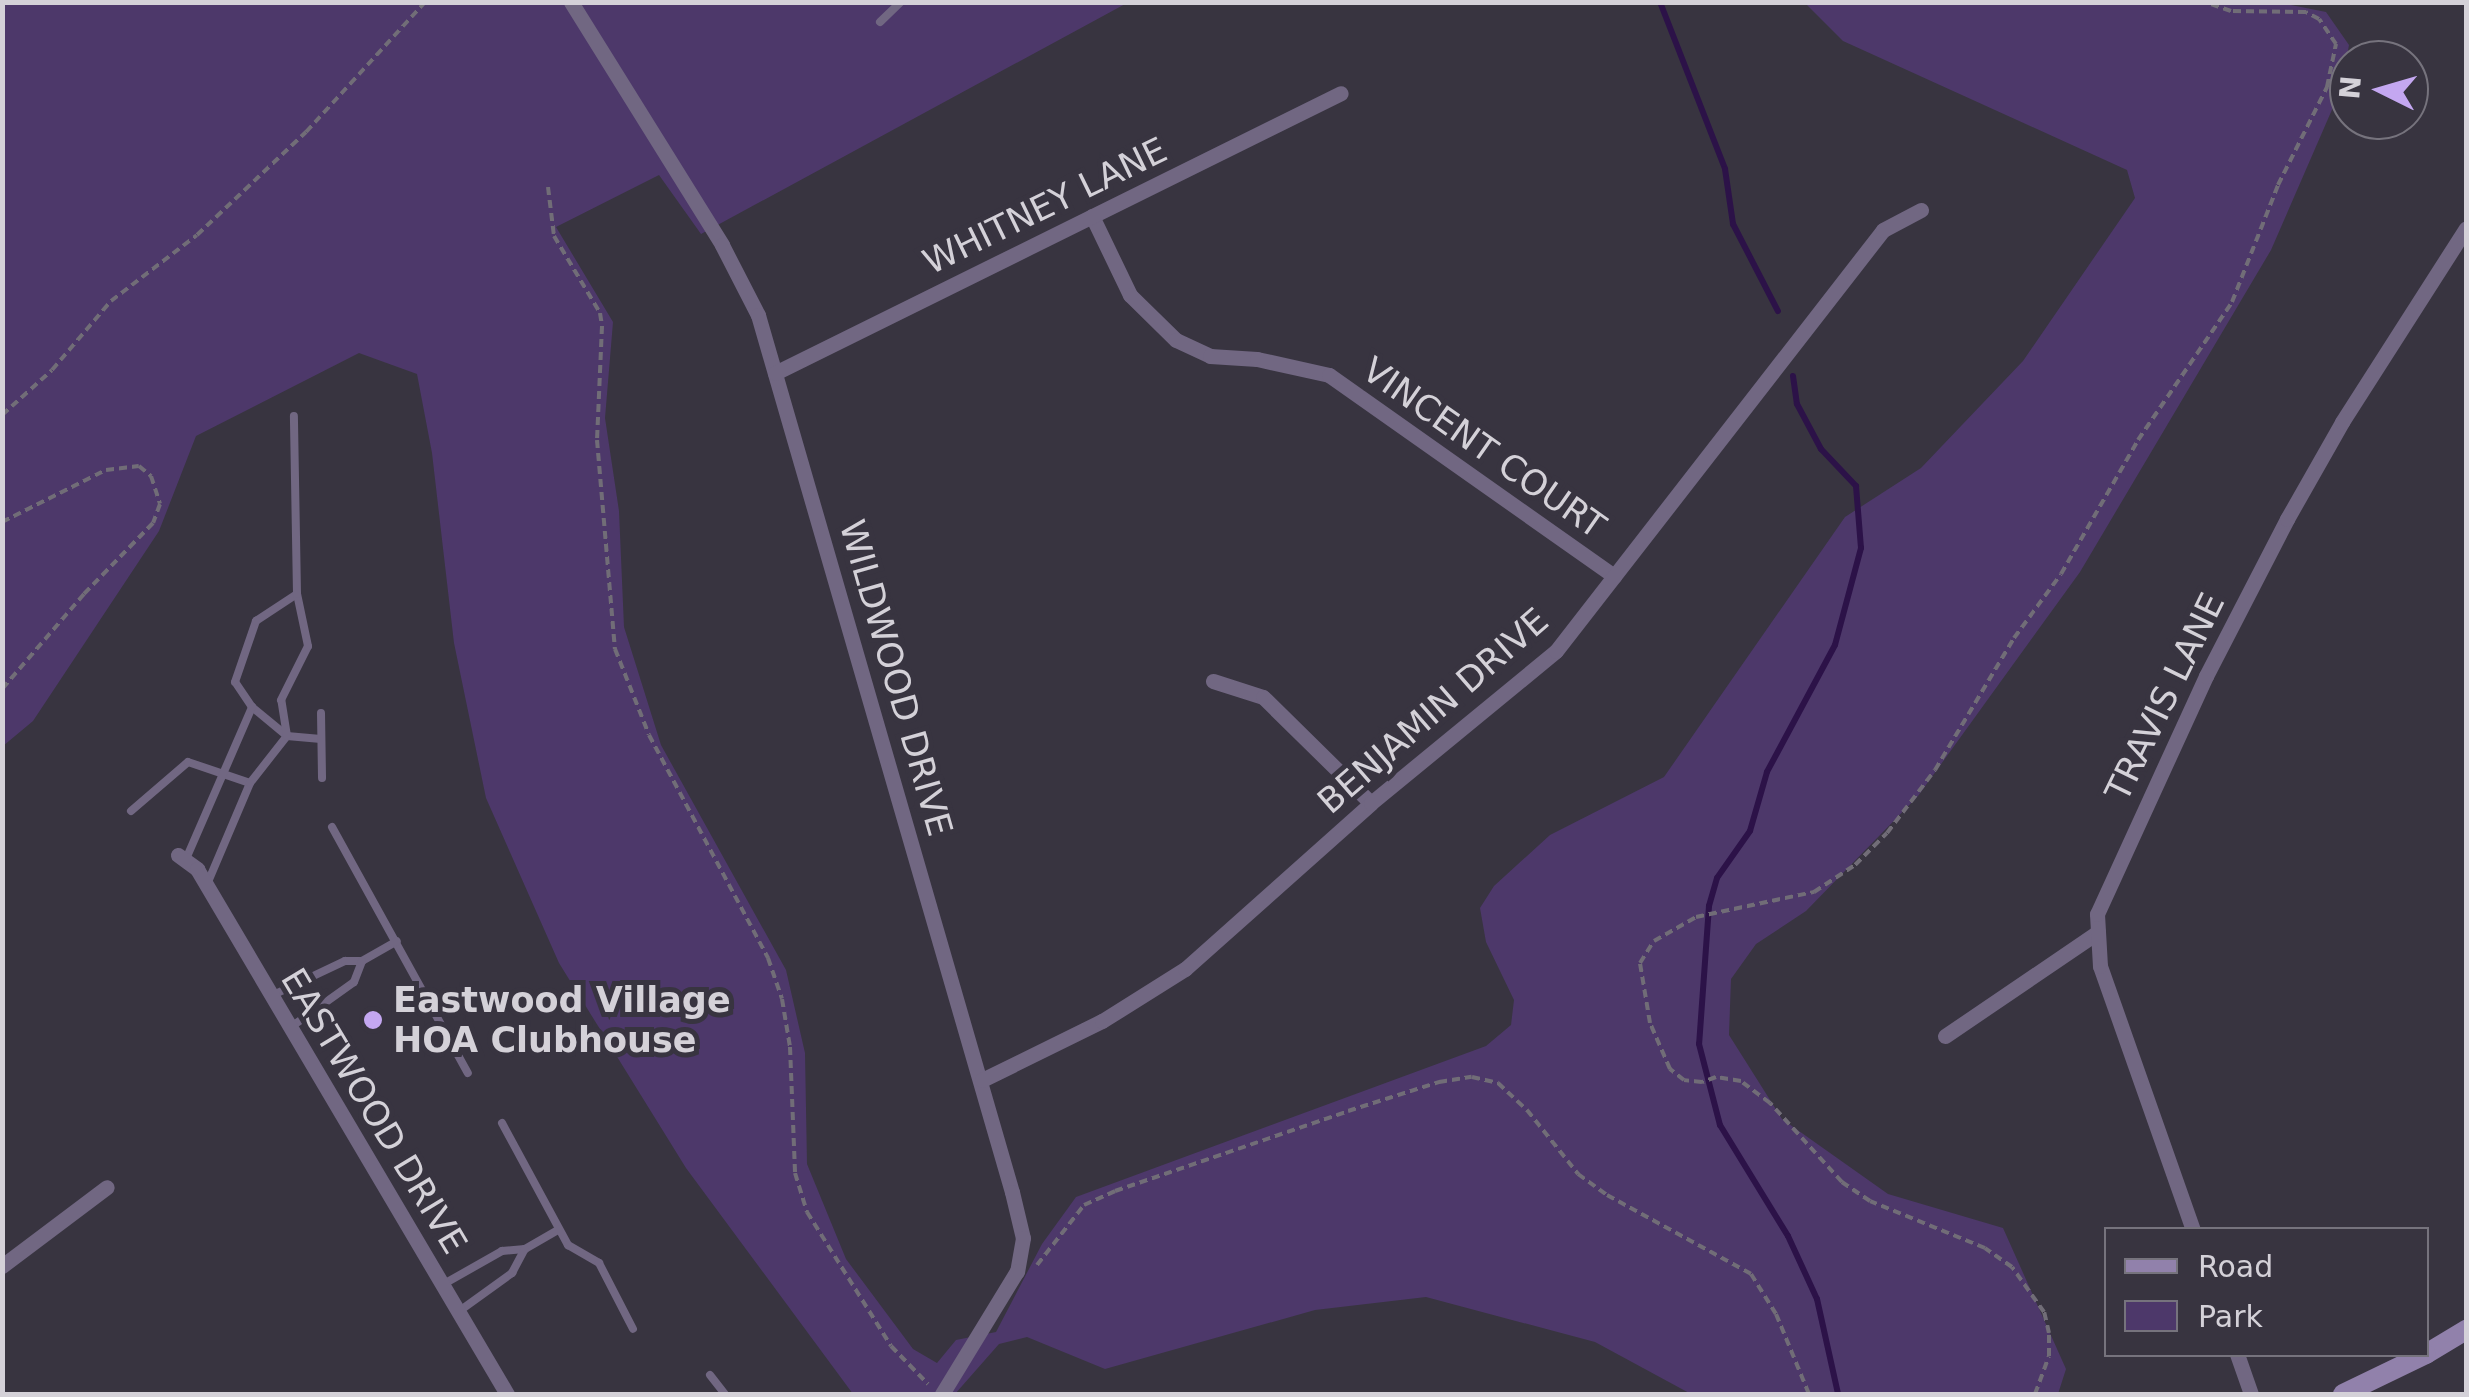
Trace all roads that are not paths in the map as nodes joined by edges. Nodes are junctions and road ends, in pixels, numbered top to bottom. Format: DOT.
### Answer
graph roads {
  1 [pos="571,2"];
  2 [pos="901,2"];
  3 [pos="880,22"];
  4 [pos="1341,93"];
  5 [pos="1921,210"];
  6 [pos="1092,216"];
  7 [pos="2466,228"];
  8 [pos="776,373"];
  9 [pos="294,416"];
  10 [pos="1614,576"];
  11 [pos="297,594"];
  12 [pos="1213,681"];
  13 [pos="252,707"];
  14 [pos="321,713"];
  15 [pos="287,736"];
  16 [pos="321,740"];
  17 [pos="224,774"];
  18 [pos="322,778"];
  19 [pos="250,783"];
  20 [pos="1371,803"];
  21 [pos="131,811"];
  22 [pos="332,827"];
  23 [pos="182,857"];
  24 [pos="206,886"];
  25 [pos="2098,932"];
  26 [pos="397,941"];
  27 [pos="362,960"];
  28 [pos="271,996"];
  29 [pos="290,1028"];
  30 [pos="1944,1036"];
  31 [pos="468,1073"];
  32 [pos="982,1080"];
  33 [pos="502,1123"];
  34 [pos="106,1187"];
  35 [pos="2192,1227"];
  36 [pos="558,1229"];
  37 [pos="525,1249"];
  38 [pos="2,1266"];
  39 [pos="442,1285"];
  40 [pos="458,1312"];
  41 [pos="634,1329"];
  42 [pos="2466,1330"];
  43 [pos="2429,1352"];
  44 [pos="2238,1357"];
  45 [pos="2420,1357"];
  46 [pos="710,1375"];
  47 [pos="506,1394"];
  48 [pos="725,1394"];
  49 [pos="942,1394"];
  50 [pos="2251,1394"];
  51 [pos="2344,1394"];
  1 -- 8 [label="street, WILDWOOD DRIVE"];
  2 -- 3 [label="lane"];
  4 -- 6 [label="street, WHITNEY LANE"];
  5 -- 10 [label="street, BENJAMIN DRIVE"];
  6 -- 8 [label="street, WHITNEY LANE"];
  6 -- 10 [label="street, VINCENT COURT"];
  7 -- 25 [label="street, TRAVIS LANE"];
  8 -- 32 [label="street, WILDWOOD DRIVE"];
  9 -- 11 [label="lane"];
  10 -- 20 [label="street, BENJAMIN DRIVE"];
  11 -- 13 [label="lane"];
  11 -- 15 [label="lane"];
  12 -- 20 [label="street"];
  13 -- 15 [label="lane"];
  13 -- 17 [label="lane"];
  14 -- 16 [label="lane"];
  15 -- 16 [label="lane"];
  15 -- 19 [label="lane"];
  16 -- 18 [label="lane"];
  17 -- 19 [label="lane"];
  17 -- 21 [label="lane"];
  17 -- 23 [label="lane"];
  19 -- 24 [label="lane"];
  20 -- 32 [label="street, BENJAMIN DRIVE"];
  22 -- 26 [label="lane"];
  23 -- 24 [label="street, EASTWOOD DRIVE"];
  24 -- 28 [label="street, EASTWOOD DRIVE"];
  25 -- 30 [label="street"];
  25 -- 35 [label="street, TRAVIS LANE"];
  26 -- 27 [label="lane"];
  26 -- 31 [label="lane"];
  27 -- 28 [label="lane"];
  27 -- 29 [label="lane"];
  28 -- 29 [label="street, EASTWOOD DRIVE"];
  29 -- 39 [label="street, EASTWOOD DRIVE"];
  32 -- 49 [label="street, WILDWOOD DRIVE"];
  33 -- 36 [label="lane"];
  34 -- 38 [label="street"];
  36 -- 37 [label="lane"];
  36 -- 41 [label="lane"];
  37 -- 39 [label="lane"];
  37 -- 40 [label="lane"];
  39 -- 40 [label="street, EASTWOOD DRIVE"];
  40 -- 47 [label="street, EASTWOOD DRIVE"];
  42 -- 43 [label="street"];
  44 -- 50 [label="street"];
  45 -- 51 [label="street"];
  46 -- 48 [label="lane"];
}
